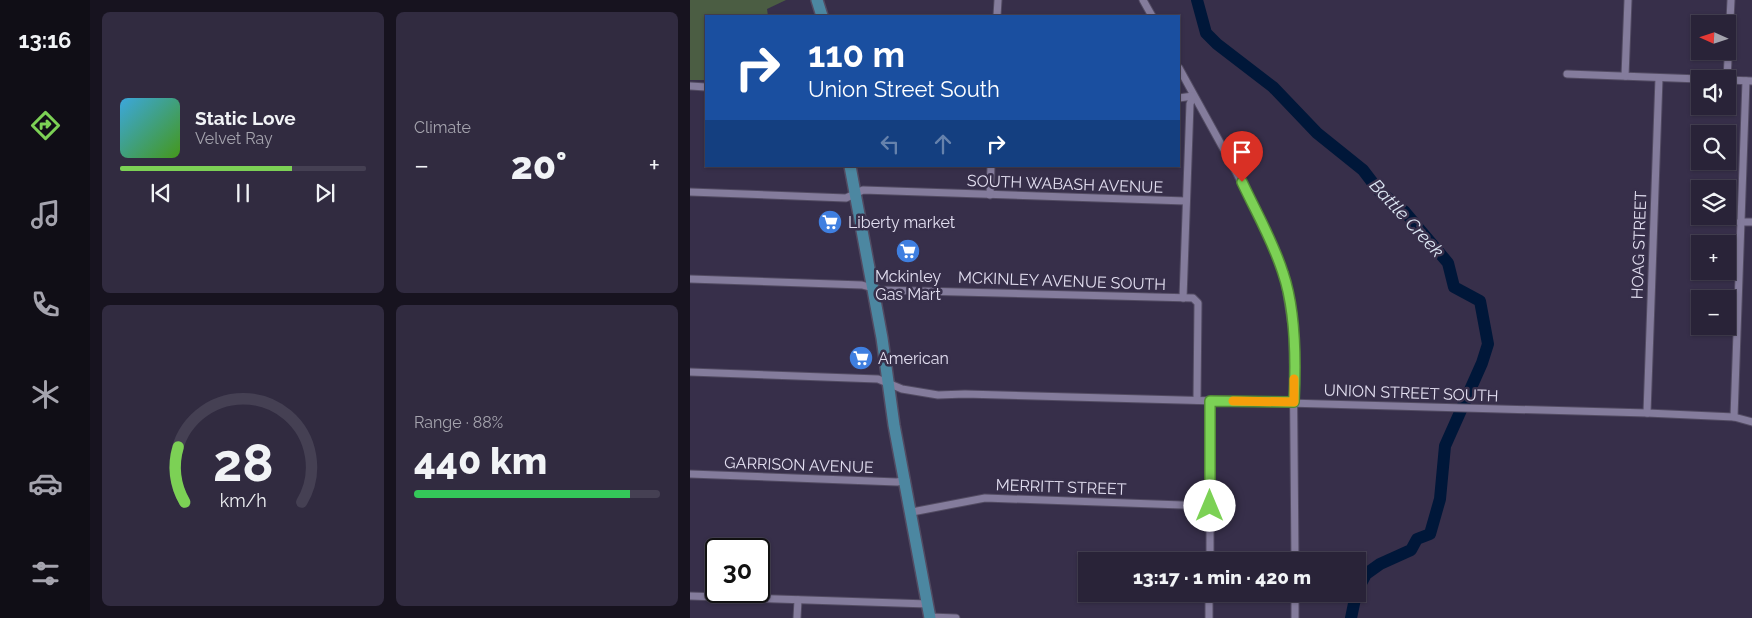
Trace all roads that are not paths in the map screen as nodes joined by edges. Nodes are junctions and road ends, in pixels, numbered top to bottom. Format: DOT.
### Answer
graph roads {
  1 [pos="817,0"];
  2 [pos="998,0"];
  3 [pos="1143,0"];
  4 [pos="1628,0"];
  5 [pos="1730,0"];
  6 [pos="822,15"];
  7 [pos="997,15"];
  8 [pos="1151,15"];
  9 [pos="1180,70"];
  10 [pos="1727,70"];
  11 [pos="1567,74"];
  12 [pos="1624,76"];
  13 [pos="1660,78"];
  14 [pos="1691,79"];
  15 [pos="1736,80"];
  16 [pos="1749,81"];
  17 [pos="690,86"];
  18 [pos="705,87"];
  19 [pos="1193,96"];
  20 [pos="1180,98"];
  21 [pos="850,167"];
  22 [pos="991,167"];
  23 [pos="690,192"];
  24 [pos="855,194"];
  25 [pos="990,195"];
  26 [pos="1186,201"];
  27 [pos="1740,222"];
  28 [pos="1752,222"];
  29 [pos="690,279"];
  30 [pos="871,287"];
  31 [pos="1183,298"];
  32 [pos="690,372"];
  33 [pos="889,383"];
  34 [pos="1197,400"];
  35 [pos="1210,401"];
  36 [pos="1294,402"];
  37 [pos="1647,413"];
  38 [pos="1734,417"];
  39 [pos="1752,422"];
  40 [pos="690,474"];
  41 [pos="906,480"];
  42 [pos="1210,506"];
  43 [pos="912,512"];
  44 [pos="1210,552"];
  45 [pos="1295,552"];
  46 [pos="690,596"];
  47 [pos="798,600"];
  48 [pos="1209,602"];
  49 [pos="1295,602"];
  50 [pos="928,604"];
  51 [pos="797,618"];
  52 [pos="930,618"];
  53 [pos="956,618"];
  54 [pos="1209,618"];
  55 [pos="1295,618"];
  1 -- 6 [label="main road"];
  2 -- 7 [label="street"];
  3 -- 8 [label="street"];
  4 -- 12 [label="street"];
  5 -- 10 [label="street"];
  9 -- 19 [label="street"];
  11 -- 12 [label="street"];
  12 -- 13 [label="street"];
  13 -- 14 [label="street"];
  13 -- 37 [label="street, HOAG STREET"];
  15 -- 16 [label="street"];
  16 -- 27 [label="street"];
  17 -- 18 [label="street"];
  19 -- 20 [label="street"];
  19 -- 26 [label="street"];
  19 -- 36 [label="street"];
  21 -- 24 [label="main road"];
  22 -- 25 [label="street"];
  23 -- 24 [label="street, SOUTH WABASH AVENUE"];
  24 -- 25 [label="street, SOUTH WABASH AVENUE"];
  24 -- 30 [label="main road"];
  25 -- 26 [label="street, SOUTH WABASH AVENUE"];
  26 -- 31 [label="street"];
  27 -- 28 [label="street"];
  27 -- 38 [label="street"];
  29 -- 30 [label="street, MCKINLEY AVENUE SOUTH"];
  30 -- 31 [label="street, MCKINLEY AVENUE SOUTH"];
  30 -- 33 [label="main road"];
  31 -- 34 [label="street, MCKINLEY AVENUE SOUTH"];
  32 -- 33 [label="street, UNION STREET SOUTH"];
  33 -- 34 [label="street, UNION STREET SOUTH"];
  33 -- 41 [label="main road"];
  34 -- 35 [label="street, UNION STREET SOUTH"];
  35 -- 36 [label="street, UNION STREET SOUTH"];
  35 -- 42 [label="street"];
  36 -- 37 [label="street, UNION STREET SOUTH"];
  36 -- 45 [label="street"];
  37 -- 38 [label="street, UNION STREET SOUTH"];
  38 -- 39 [label="street, UNION STREET SOUTH"];
  40 -- 41 [label="street, GARRISON AVENUE"];
  41 -- 43 [label="main road"];
  42 -- 43 [label="street, MERRITT STREET"];
  42 -- 44 [label="street"];
  43 -- 50 [label="main road"];
  46 -- 47 [label="street"];
  47 -- 50 [label="street"];
  47 -- 51 [label="street"];
  48 -- 54 [label="street"];
  49 -- 55 [label="street"];
  50 -- 52 [label="main road"];
  52 -- 53 [label="street"];
}
